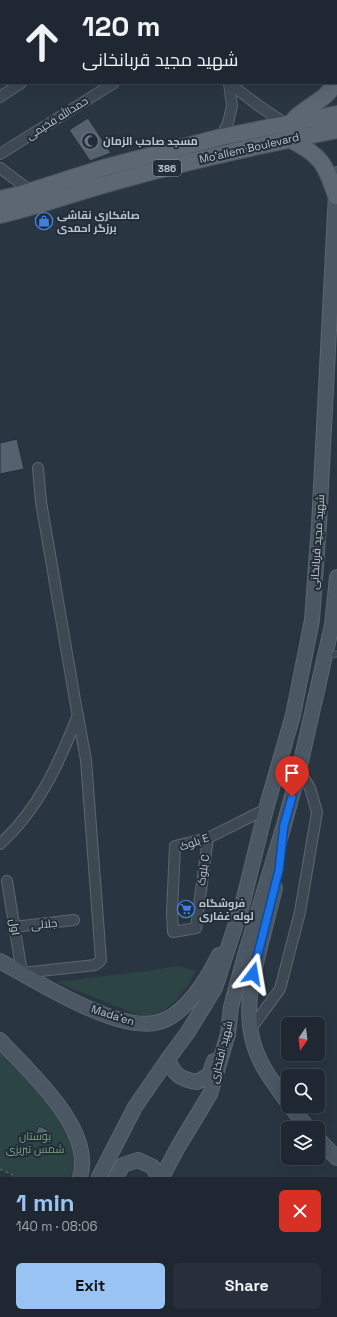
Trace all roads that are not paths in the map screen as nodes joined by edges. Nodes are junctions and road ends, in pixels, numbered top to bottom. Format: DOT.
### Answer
graph roads {
  1 [pos="20,84"];
  2 [pos="112,84"];
  3 [pos="229,84"];
  4 [pos="230,84"];
  5 [pos="334,84"];
  6 [pos="0,97"];
  7 [pos="337,114"];
  8 [pos="288,128"];
  9 [pos="337,130"];
  10 [pos="221,137"];
  11 [pos="0,154"];
  12 [pos="0,168"];
  13 [pos="337,174"];
  14 [pos="31,191"];
  15 [pos="336,196"];
  16 [pos="0,199"];
  17 [pos="0,216"];
  18 [pos="331,388"];
  19 [pos="331,408"];
  20 [pos="337,422"];
  21 [pos="324,427"];
  22 [pos="38,468"];
  23 [pos="337,577"];
  24 [pos="332,654"];
  25 [pos="78,715"];
  26 [pos="299,770"];
  27 [pos="266,809"];
  28 [pos="284,825"];
  29 [pos="208,838"];
  30 [pos="0,844"];
  31 [pos="7,881"];
  32 [pos="243,902"];
  33 [pos="74,920"];
  34 [pos="14,927"];
  35 [pos="174,932"];
  36 [pos="0,962"];
  37 [pos="0,973"];
  38 [pos="22,973"];
  39 [pos="250,1030"];
  40 [pos="228,1034"];
  41 [pos="0,1040"];
  42 [pos="168,1059"];
  43 [pos="281,1093"];
  44 [pos="296,1113"];
  45 [pos="302,1121"];
  46 [pos="325,1146"];
  47 [pos="337,1158"];
  48 [pos="80,1177"];
  49 [pos="99,1177"];
  50 [pos="116,1177"];
  51 [pos="158,1177"];
  52 [pos="162,1177"];
  1 -- 6 [label="street"];
  2 -- 11 [label="street, حمدالله فخیمی"];
  3 -- 10 [label="street"];
  4 -- 8 [label="street"];
  5 -- 8 [label="main road"];
  7 -- 8 [label="main road, Mo'allem Boulevard / 386"];
  8 -- 9 [label="main road, Mo'allem Boulevard / 386"];
  8 -- 10 [label="main road, Mo'allem Boulevard / 386"];
  8 -- 15 [label="main road"];
  8 -- 17 [label="main road, Mo'allem Boulevard / 386"];
  10 -- 14 [label="main road, Mo'allem Boulevard / 386"];
  12 -- 14 [label="street"];
  13 -- 15 [label="main road, شهید مجید قربانخانی"];
  14 -- 16 [label="main road, Mo'allem Boulevard / 386"];
  15 -- 18 [label="main road, شهید مجید قربانخانی"];
  18 -- 19 [label="main road, شهید مجید قربانخانی"];
  19 -- 21 [label="main road, شهید مجید قربانخانی"];
  20 -- 21 [label="main road"];
  21 -- 27 [label="main road, شهید مجید قربانخانی"];
  22 -- 25 [label="street"];
  23 -- 24 [label="main road, شهید مجید قربانخانی"];
  24 -- 26 [label="main road, شهید مجید قربانخانی"];
  25 -- 30 [label="street"];
  25 -- 38 [label="street"];
  26 -- 28 [label="main road, شهید مجید قربانخانی"];
  26 -- 39 [label="street"];
  27 -- 29 [label="street, بلوک E"];
  27 -- 32 [label="main road, شهید مجید قربانخانی"];
  28 -- 39 [label="main road"];
  28 -- 40 [label="main road, شهید افتخاری"];
  29 -- 35 [label="street, بلوک C"];
  29 -- 35 [label="street, بلوک E"];
  31 -- 34 [label="street, اول"];
  32 -- 38 [label="main road, Mada'en"];
  32 -- 42 [label="main road"];
  33 -- 34 [label="street, جلالی"];
  34 -- 38 [label="street, اول"];
  36 -- 38 [label="main road, Mada'en"];
  37 -- 38 [label="main road"];
  39 -- 43 [label="main road"];
  40 -- 42 [label="main road"];
  40 -- 52 [label="main road, شهید افتخاری"];
  41 -- 48 [label="main road"];
  42 -- 49 [label="main road"];
  44 -- 45 [label="main road"];
  46 -- 47 [label="main road"];
  50 -- 51 [label="main road"];
}
